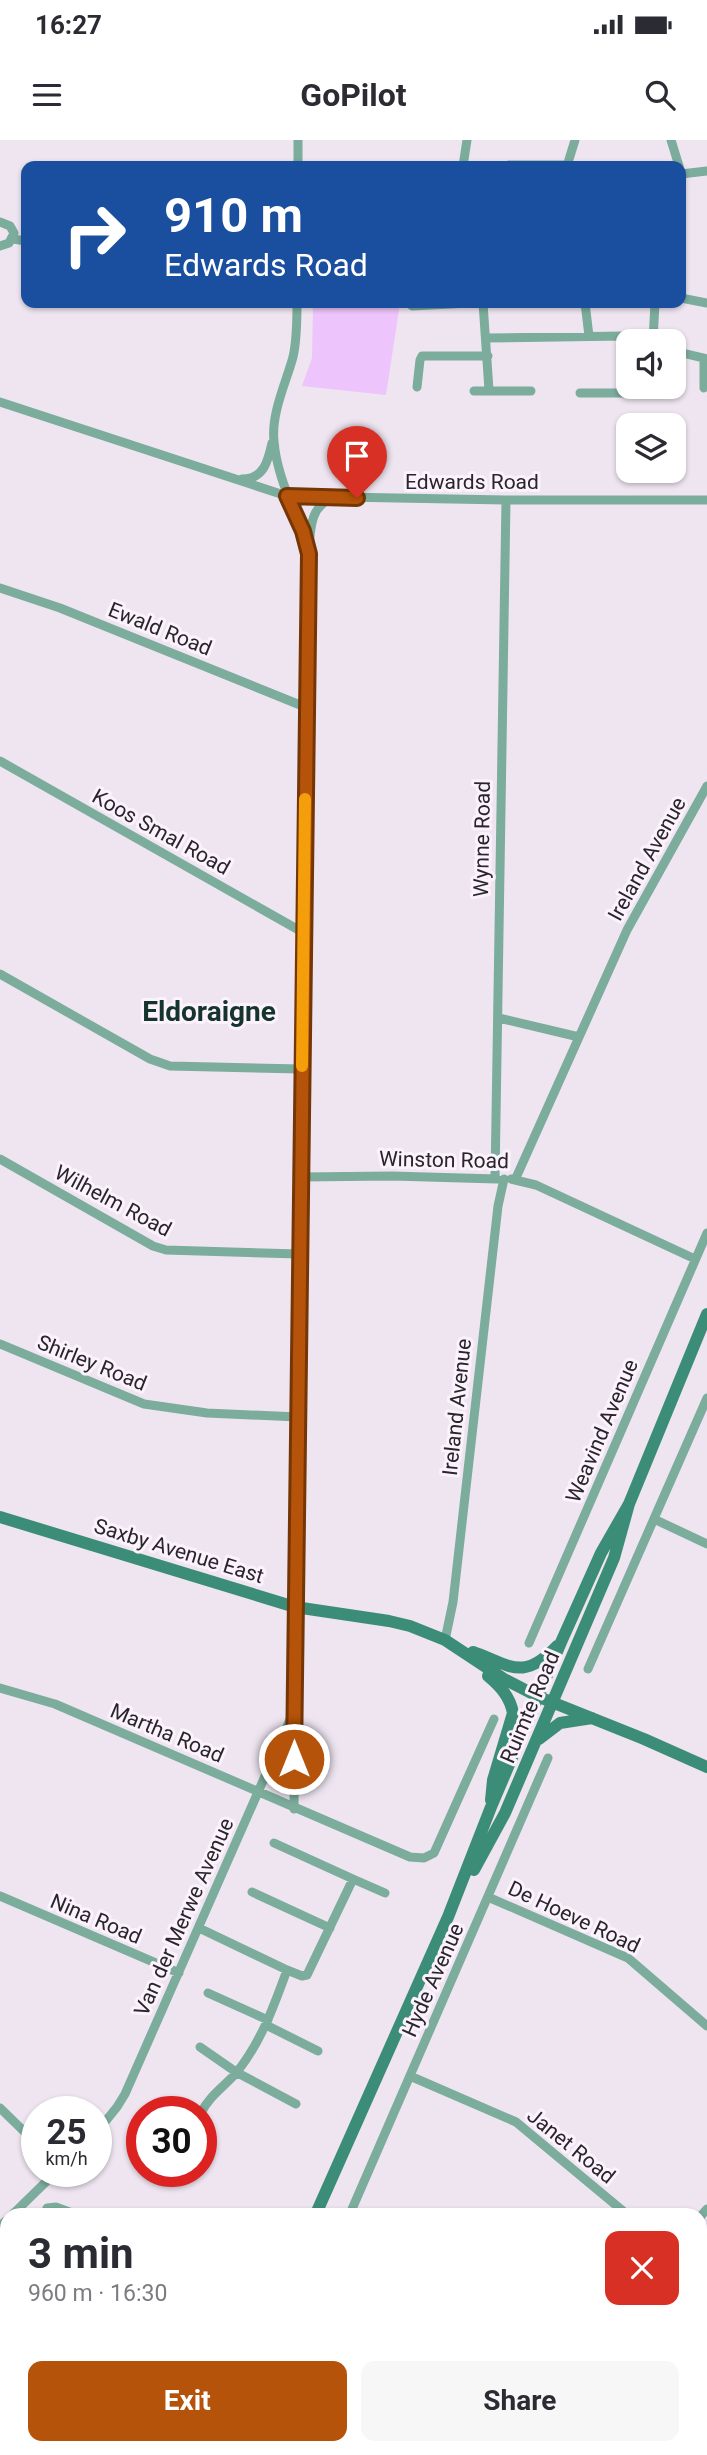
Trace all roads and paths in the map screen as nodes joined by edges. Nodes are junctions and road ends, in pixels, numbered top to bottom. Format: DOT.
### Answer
graph roads {
  1 [pos="298,140"];
  2 [pos="467,140"];
  3 [pos="575,140"];
  4 [pos="671,140"];
  5 [pos="298,161"];
  6 [pos="464,161"];
  7 [pos="569,161"];
  8 [pos="677,161"];
  9 [pos="707,171"];
  10 [pos="686,173"];
  11 [pos="0,222"];
  12 [pos="13,239"];
  13 [pos="21,240"];
  14 [pos="0,246"];
  15 [pos="686,299"];
  16 [pos="707,303"];
  17 [pos="297,308"];
  18 [pos="483,308"];
  19 [pos="586,308"];
  20 [pos="656,308"];
  21 [pos="654,329"];
  22 [pos="589,336"];
  23 [pos="616,336"];
  24 [pos="486,338"];
  25 [pos="686,354"];
  26 [pos="488,356"];
  27 [pos="705,359"];
  28 [pos="417,387"];
  29 [pos="704,388"];
  30 [pos="474,390"];
  31 [pos="489,390"];
  32 [pos="531,391"];
  33 [pos="580,393"];
  34 [pos="616,393"];
  35 [pos="0,402"];
  36 [pos="273,439"];
  37 [pos="234,479"];
  38 [pos="287,496"];
  39 [pos="332,498"];
  40 [pos="707,499"];
  41 [pos="506,500"];
  42 [pos="309,554"];
  43 [pos="0,588"];
  44 [pos="305,707"];
  45 [pos="0,761"];
  46 [pos="707,786"];
  47 [pos="304,933"];
  48 [pos="0,974"];
  49 [pos="499,1018"];
  50 [pos="579,1037"];
  51 [pos="302,1069"];
  52 [pos="0,1159"];
  53 [pos="301,1177"];
  54 [pos="500,1179"];
  55 [pos="515,1180"];
  56 [pos="707,1233"];
  57 [pos="299,1254"];
  58 [pos="695,1259"];
  59 [pos="707,1314"];
  60 [pos="0,1344"];
  61 [pos="707,1398"];
  62 [pos="298,1416"];
  63 [pos="629,1504"];
  64 [pos="0,1517"];
  65 [pos="654,1519"];
  66 [pos="707,1544"];
  67 [pos="295,1606"];
  68 [pos="562,1640"];
  69 [pos="447,1642"];
  70 [pos="529,1643"];
  71 [pos="588,1669"];
  72 [pos="0,1688"];
  73 [pos="539,1697"];
  74 [pos="552,1702"];
  75 [pos="294,1710"];
  76 [pos="592,1718"];
  77 [pos="494,1719"];
  78 [pos="530,1752"];
  79 [pos="548,1758"];
  80 [pos="707,1767"];
  81 [pos="257,1792"];
  82 [pos="491,1807"];
  83 [pos="294,1809"];
  84 [pos="274,1843"];
  85 [pos="353,1879"];
  86 [pos="252,1892"];
  87 [pos="385,1893"];
  88 [pos="0,1896"];
  89 [pos="488,1897"];
  90 [pos="448,1917"];
  91 [pos="199,1928"];
  92 [pos="330,1928"];
  93 [pos="287,1970"];
  94 [pos="179,1973"];
  95 [pos="208,1993"];
  96 [pos="267,2023"];
  97 [pos="707,2026"];
  98 [pos="200,2048"];
  99 [pos="318,2051"];
  100 [pos="236,2073"];
  101 [pos="410,2076"];
  102 [pos="212,2096"];
  103 [pos="296,2104"];
  104 [pos="0,2108"];
  105 [pos="112,2113"];
  106 [pos="21,2128"];
  107 [pos="41,2187"];
  108 [pos="19,2208"];
  109 [pos="319,2208"];
  110 [pos="352,2208"];
  111 [pos="618,2208"];
  1 -- 5 [label="street"];
  2 -- 6 [label="street"];
  3 -- 7 [label="street"];
  4 -- 8 [label="street"];
  9 -- 10 [label="street"];
  11 -- 12 [label="street"];
  12 -- 13 [label="street"];
  12 -- 14 [label="street"];
  15 -- 16 [label="street"];
  17 -- 36 [label="street"];
  18 -- 24 [label="street"];
  19 -- 22 [label="street"];
  20 -- 21 [label="street"];
  22 -- 23 [label="street"];
  22 -- 24 [label="street"];
  24 -- 26 [label="street"];
  25 -- 27 [label="street"];
  26 -- 28 [label="street"];
  26 -- 31 [label="street"];
  27 -- 29 [label="street"];
  30 -- 31 [label="street"];
  31 -- 32 [label="street"];
  33 -- 34 [label="street"];
  35 -- 37 [label="street, Edwards Road"];
  36 -- 37 [label="street"];
  36 -- 38 [label="street"];
  37 -- 38 [label="street, Edwards Road"];
  38 -- 39 [label="street, Edwards Road"];
  38 -- 42 [label="street"];
  39 -- 41 [label="street, Edwards Road"];
  39 -- 42 [label="street"];
  40 -- 41 [label="street, Edwards Road"];
  41 -- 49 [label="street, Wynne Road"];
  42 -- 44 [label="street"];
  43 -- 44 [label="street, Ewald Road"];
  44 -- 47 [label="street"];
  45 -- 47 [label="street, Koos Smal Road"];
  46 -- 50 [label="street, Ireland Avenue"];
  47 -- 51 [label="street"];
  48 -- 51 [label="street"];
  49 -- 50 [label="street"];
  49 -- 54 [label="street, Wynne Road"];
  50 -- 55 [label="street, Ireland Avenue"];
  51 -- 53 [label="street"];
  52 -- 57 [label="street, Wilhelm Road"];
  53 -- 54 [label="street, Winston Road"];
  53 -- 57 [label="street"];
  54 -- 55 [label="street, Winston Road"];
  54 -- 69 [label="street, Ireland Avenue"];
  55 -- 58 [label="street, Winston Road"];
  56 -- 58 [label="street, Weavind Avenue"];
  57 -- 62 [label="street"];
  58 -- 70 [label="street, Weavind Avenue"];
  59 -- 63 [label="main road, Ruimte Road"];
  60 -- 62 [label="street, Shirley Road"];
  61 -- 65 [label="street"];
  62 -- 67 [label="street"];
  63 -- 68 [label="main road, Ruimte Road"];
  63 -- 74 [label="main road, Ruimte Road"];
  64 -- 67 [label="main road, Saxby Avenue East"];
  65 -- 66 [label="street"];
  65 -- 71 [label="street"];
  67 -- 69 [label="main road, Saxby Avenue East"];
  67 -- 75 [label="street"];
  68 -- 69 [label="main road"];
  68 -- 73 [label="main road, Ruimte Road"];
  69 -- 73 [label="main road, Saxby Avenue East"];
  69 -- 82 [label="main road"];
  72 -- 81 [label="street, Martha Road"];
  73 -- 74 [label="main road, Saxby Avenue East"];
  73 -- 82 [label="main road, Ruimte Road"];
  74 -- 76 [label="main road, Saxby Avenue East"];
  74 -- 78 [label="main road, Ruimte Road"];
  75 -- 81 [label="street, Van der Merwe Avenue"];
  75 -- 83 [label="street"];
  76 -- 78 [label="main road"];
  76 -- 80 [label="main road, Saxby Avenue East"];
  77 -- 83 [label="street, Martha Road"];
  78 -- 90 [label="main road, Ruimte Road"];
  79 -- 89 [label="street, Hyde Avenue"];
  81 -- 83 [label="street, Martha Road"];
  81 -- 91 [label="street, Van der Merwe Avenue"];
  82 -- 90 [label="main road, Ruimte Road"];
  84 -- 85 [label="street"];
  85 -- 87 [label="street"];
  85 -- 92 [label="street"];
  86 -- 92 [label="street"];
  88 -- 94 [label="street, Nina Road"];
  89 -- 97 [label="street, De Hoeve Road"];
  89 -- 101 [label="street, Hyde Avenue"];
  90 -- 109 [label="main road, Ruimte Road"];
  91 -- 93 [label="street"];
  91 -- 94 [label="street, Van der Merwe Avenue"];
  92 -- 93 [label="street"];
  93 -- 96 [label="street"];
  94 -- 105 [label="street, Van der Merwe Avenue"];
  95 -- 96 [label="street"];
  96 -- 99 [label="street"];
  96 -- 100 [label="street"];
  98 -- 100 [label="street"];
  100 -- 102 [label="street"];
  100 -- 103 [label="street"];
  101 -- 110 [label="street, Hyde Avenue"];
  101 -- 111 [label="street, Janet Road"];
  104 -- 106 [label="street"];
  107 -- 108 [label="street"];
}
